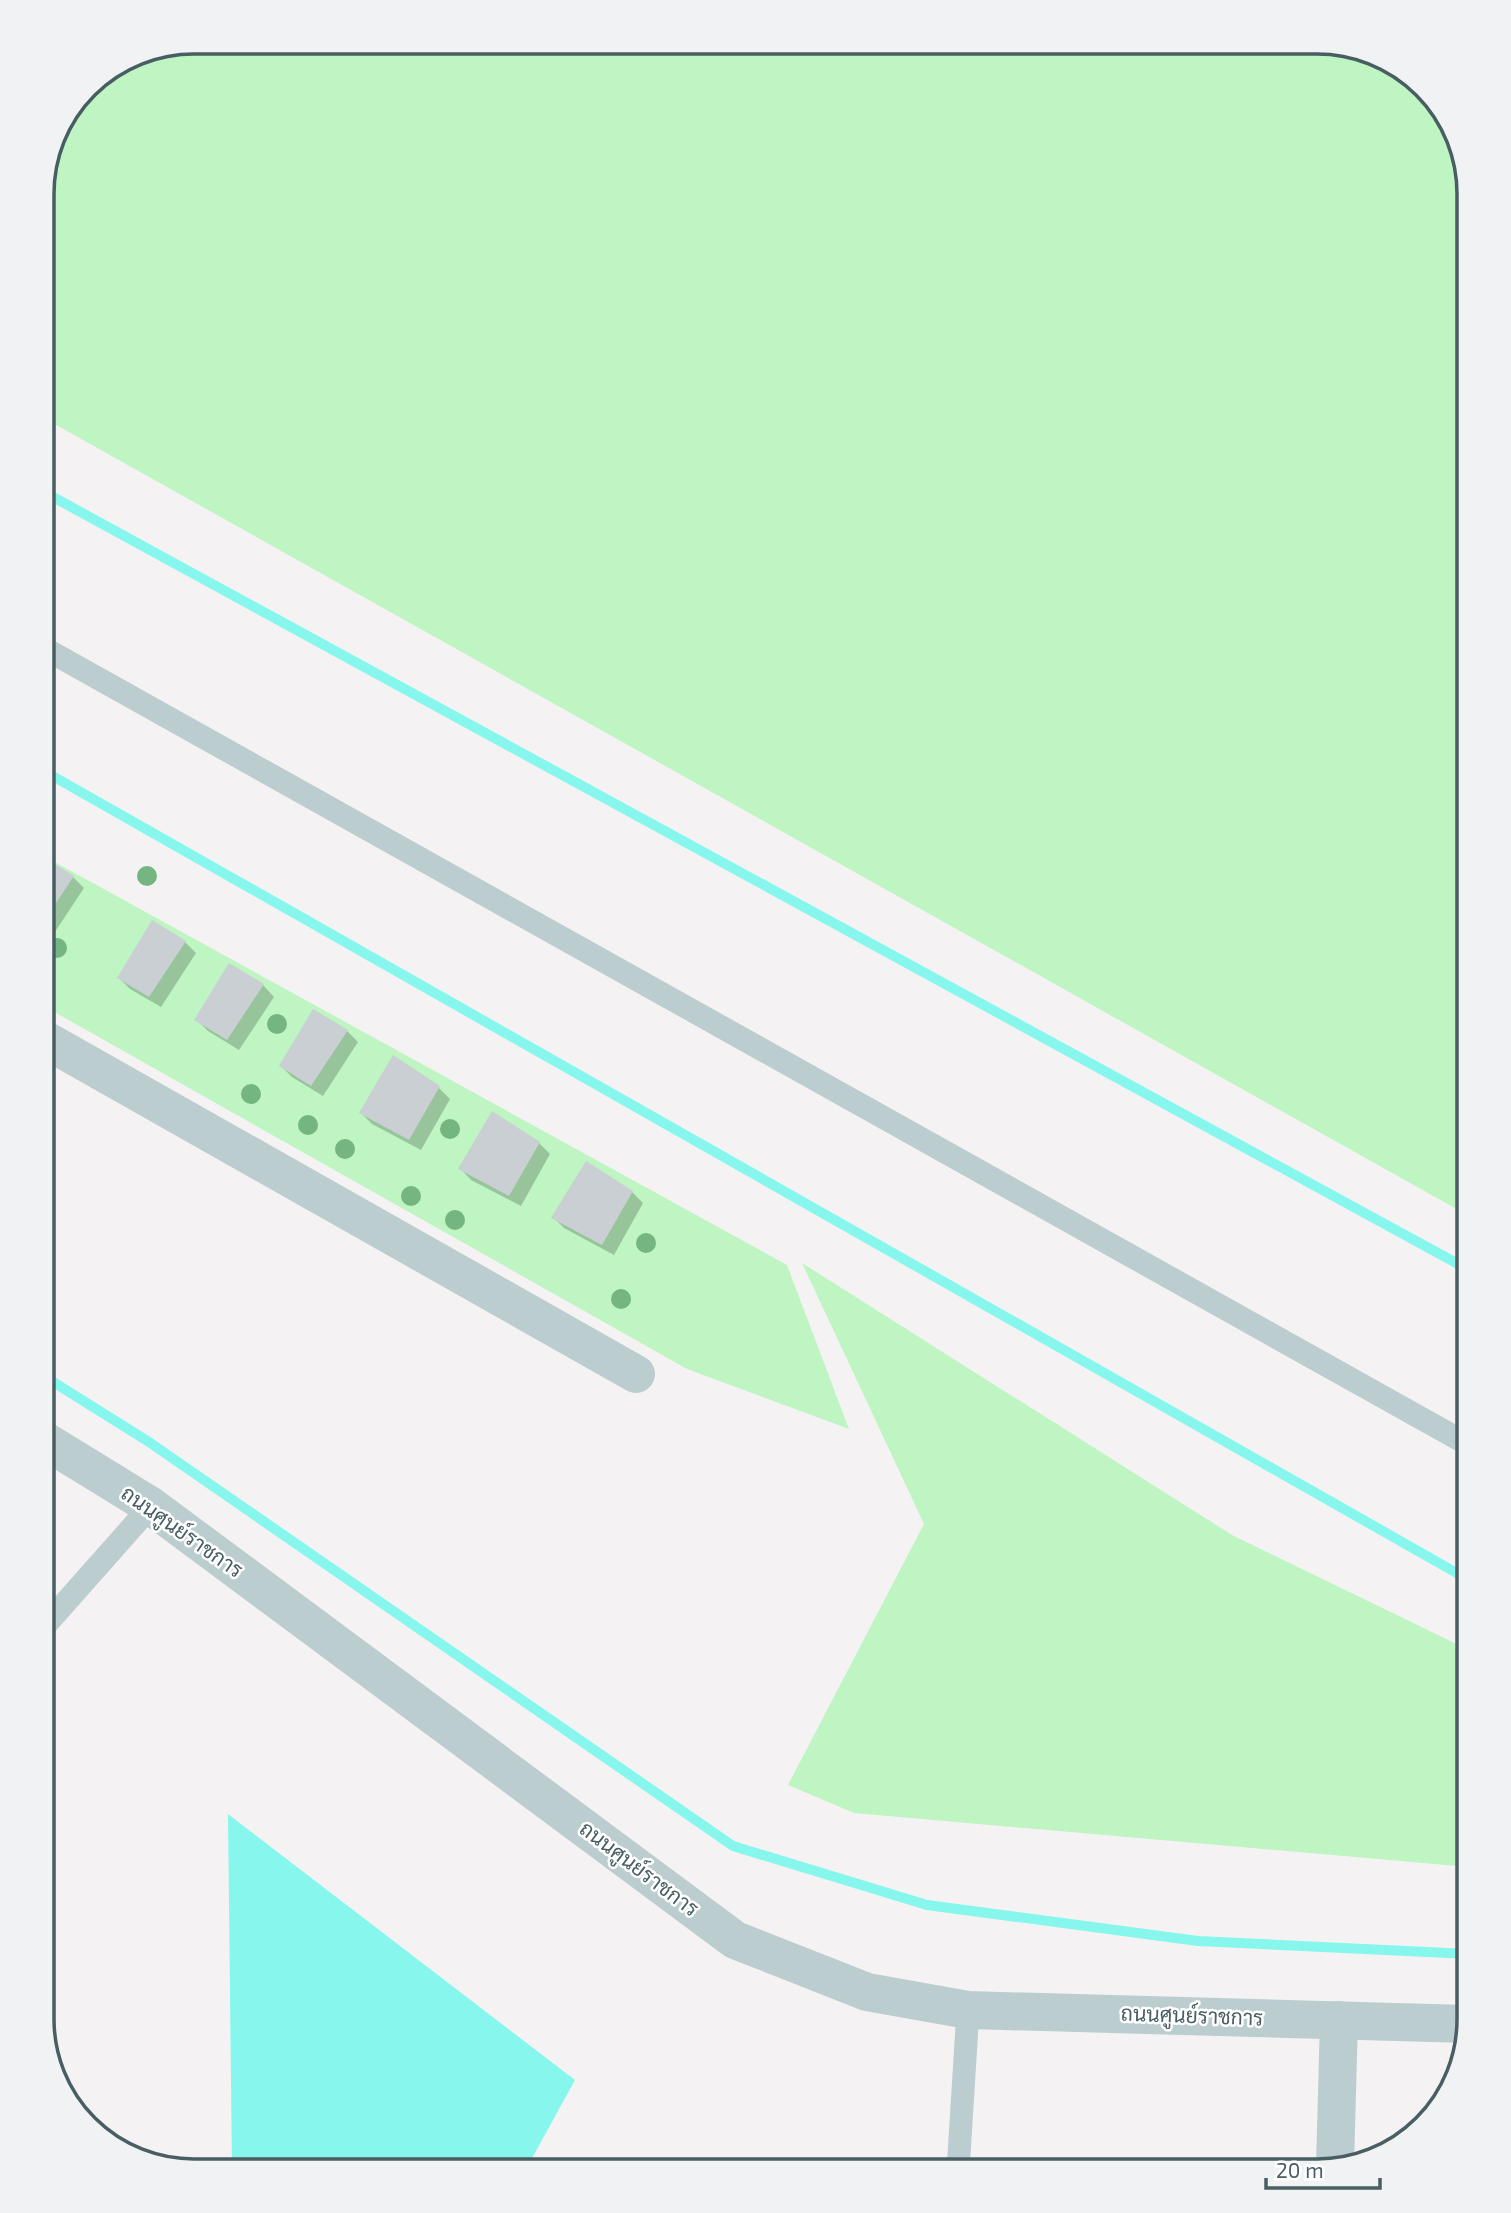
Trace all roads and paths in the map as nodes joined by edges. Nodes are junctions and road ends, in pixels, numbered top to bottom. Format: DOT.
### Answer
graph roads {
  1 [pos="55,654"];
  2 [pos="55,1045"];
  3 [pos="636,1374"];
  4 [pos="1457,1438"];
  5 [pos="54,1447"];
  6 [pos="151,1506"];
  7 [pos="54,1615"];
  8 [pos="968,2010"];
  9 [pos="1339,2020"];
  10 [pos="1457,2024"];
  11 [pos="1335,2158"];
  12 [pos="959,2159"];
  1 -- 4 [label="lane"];
  2 -- 3 [label="street"];
  5 -- 6 [label="street, ถนนศูนย์ราชการ"];
  6 -- 7 [label="lane"];
  6 -- 8 [label="street, ถนนศูนย์ราชการ"];
  8 -- 9 [label="street, ถนนศูนย์ราชการ"];
  8 -- 12 [label="lane"];
  9 -- 10 [label="street, ถนนศูนย์ราชการ"];
  9 -- 11 [label="street"];
}
